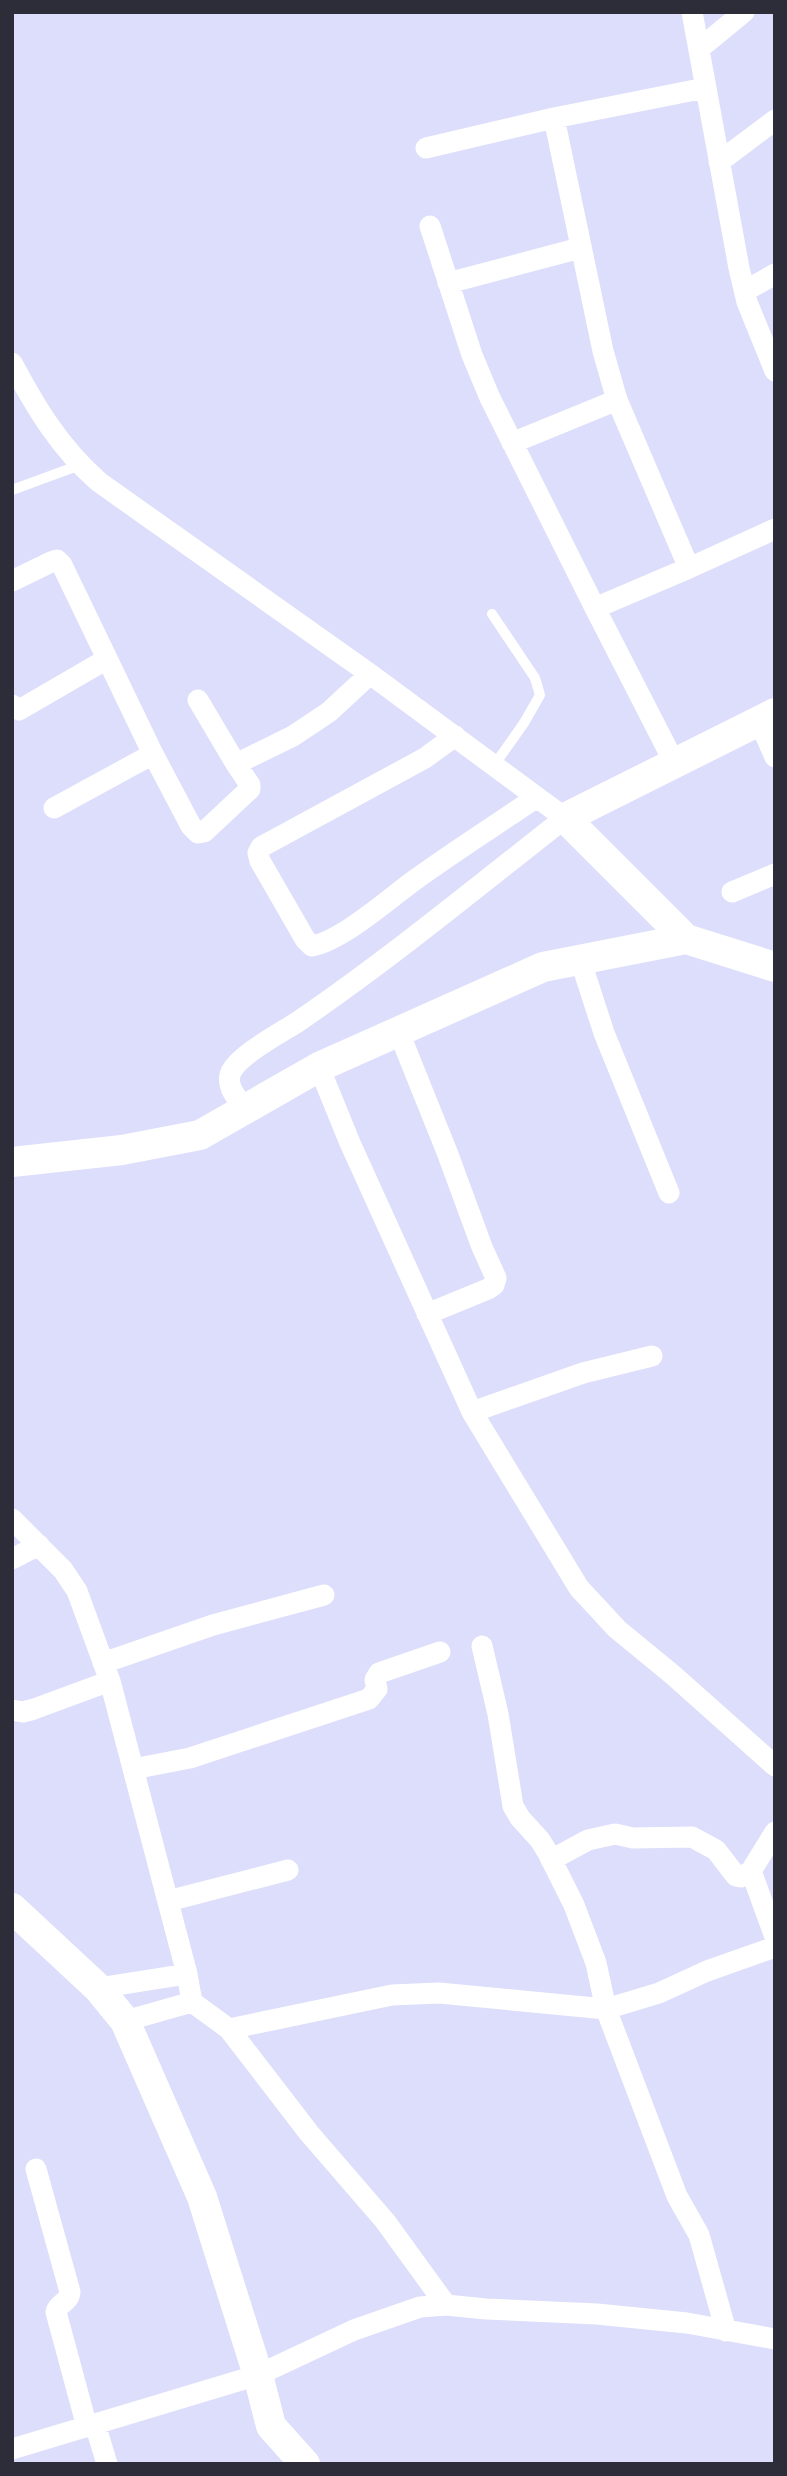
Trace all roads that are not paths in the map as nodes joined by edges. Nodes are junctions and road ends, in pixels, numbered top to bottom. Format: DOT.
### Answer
graph roads {
  1 [pos="692,12"];
  2 [pos="744,12"];
  3 [pos="699,49"];
  4 [pos="705,88"];
  5 [pos="554,118"];
  6 [pos="775,120"];
  7 [pos="426,148"];
  8 [pos="719,162"];
  9 [pos="430,226"];
  10 [pos="580,248"];
  11 [pos="775,274"];
  12 [pos="449,283"];
  13 [pos="745,291"];
  14 [pos="12,363"];
  15 [pos="775,371"];
  16 [pos="617,400"];
  17 [pos="512,443"];
  18 [pos="80,465"];
  19 [pos="12,490"];
  20 [pos="775,528"];
  21 [pos="689,568"];
  22 [pos="12,581"];
  23 [pos="595,608"];
  24 [pos="492,614"];
  25 [pos="107,659"];
  26 [pos="370,674"];
  27 [pos="198,700"];
  28 [pos="12,705"];
  29 [pos="767,717"];
  30 [pos="455,736"];
  31 [pos="153,754"];
  32 [pos="775,757"];
  33 [pos="236,764"];
  34 [pos="495,764"];
  35 [pos="674,764"];
  36 [pos="537,797"];
  37 [pos="54,808"];
  38 [pos="565,818"];
  39 [pos="775,874"];
  40 [pos="732,892"];
  41 [pos="686,939"];
  42 [pos="580,960"];
  43 [pos="775,967"];
  44 [pos="398,1030"];
  45 [pos="318,1067"];
  46 [pos="236,1097"];
  47 [pos="12,1162"];
  48 [pos="669,1193"];
  49 [pos="427,1314"];
  50 [pos="652,1356"];
  51 [pos="472,1412"];
  52 [pos="12,1519"];
  53 [pos="39,1545"];
  54 [pos="12,1559"];
  55 [pos="324,1595"];
  56 [pos="482,1646"];
  57 [pos="440,1652"];
  58 [pos="107,1672"];
  59 [pos="12,1710"];
  60 [pos="775,1766"];
  61 [pos="133,1769"];
  62 [pos="775,1832"];
  63 [pos="551,1860"];
  64 [pos="288,1870"];
  65 [pos="751,1871"];
  66 [pos="167,1901"];
  67 [pos="12,1908"];
  68 [pos="775,1937"];
  69 [pos="775,1947"];
  70 [pos="187,1974"];
  71 [pos="97,1988"];
  72 [pos="192,2002"];
  73 [pos="606,2009"];
  74 [pos="125,2021"];
  75 [pos="229,2029"];
  76 [pos="36,2169"];
  77 [pos="446,2305"];
  78 [pos="726,2331"];
  79 [pos="775,2339"];
  80 [pos="258,2375"];
  81 [pos="91,2425"];
  82 [pos="271,2426"];
  83 [pos="12,2449"];
  84 [pos="107,2464"];
  85 [pos="281,2464"];
  86 [pos="305,2464"];
  1 -- 3 [label="street"];
  2 -- 3 [label="street"];
  3 -- 4 [label="street"];
  4 -- 5 [label="street"];
  4 -- 8 [label="street"];
  5 -- 7 [label="street"];
  5 -- 10 [label="street"];
  6 -- 8 [label="street"];
  8 -- 13 [label="street"];
  9 -- 12 [label="street"];
  10 -- 12 [label="street"];
  10 -- 16 [label="street"];
  11 -- 13 [label="street"];
  12 -- 17 [label="street"];
  13 -- 15 [label="street"];
  14 -- 18 [label="street"];
  16 -- 17 [label="street"];
  16 -- 21 [label="street"];
  17 -- 23 [label="street"];
  18 -- 19 [label="lane"];
  18 -- 26 [label="street"];
  20 -- 21 [label="street"];
  21 -- 23 [label="street"];
  22 -- 25 [label="street"];
  23 -- 35 [label="street"];
  24 -- 34 [label="lane"];
  25 -- 28 [label="street"];
  25 -- 31 [label="street"];
  26 -- 30 [label="street"];
  26 -- 33 [label="street"];
  27 -- 33 [label="street"];
  29 -- 32 [label="street"];
  29 -- 35 [label="street"];
  30 -- 34 [label="street"];
  30 -- 36 [label="street"];
  31 -- 33 [label="street"];
  31 -- 37 [label="street"];
  34 -- 36 [label="street"];
  35 -- 38 [label="street"];
  36 -- 38 [label="street"];
  38 -- 41 [label="street"];
  38 -- 46 [label="street"];
  39 -- 40 [label="street"];
  41 -- 42 [label="street"];
  41 -- 43 [label="street"];
  42 -- 44 [label="street"];
  42 -- 48 [label="street"];
  44 -- 45 [label="street"];
  44 -- 49 [label="street"];
  45 -- 46 [label="street"];
  45 -- 49 [label="street"];
  46 -- 47 [label="street"];
  49 -- 51 [label="street"];
  50 -- 51 [label="street"];
  51 -- 60 [label="street"];
  52 -- 53 [label="street"];
  53 -- 54 [label="street"];
  53 -- 58 [label="street"];
  55 -- 58 [label="street"];
  56 -- 63 [label="street"];
  57 -- 61 [label="street"];
  58 -- 59 [label="street"];
  58 -- 61 [label="street"];
  61 -- 66 [label="street"];
  62 -- 65 [label="street"];
  63 -- 65 [label="street"];
  63 -- 73 [label="street"];
  64 -- 66 [label="street"];
  65 -- 68 [label="street"];
  66 -- 70 [label="street"];
  67 -- 71 [label="street"];
  69 -- 73 [label="street"];
  70 -- 71 [label="street"];
  70 -- 72 [label="street"];
  71 -- 74 [label="street"];
  72 -- 74 [label="street"];
  72 -- 75 [label="street"];
  73 -- 75 [label="street"];
  73 -- 78 [label="street"];
  74 -- 80 [label="street"];
  75 -- 77 [label="street"];
  76 -- 81 [label="street"];
  77 -- 78 [label="street"];
  77 -- 80 [label="street"];
  78 -- 79 [label="street"];
  80 -- 81 [label="street"];
  80 -- 82 [label="street"];
  81 -- 83 [label="street"];
  81 -- 84 [label="street"];
  82 -- 85 [label="street"];
  82 -- 86 [label="street"];
}
